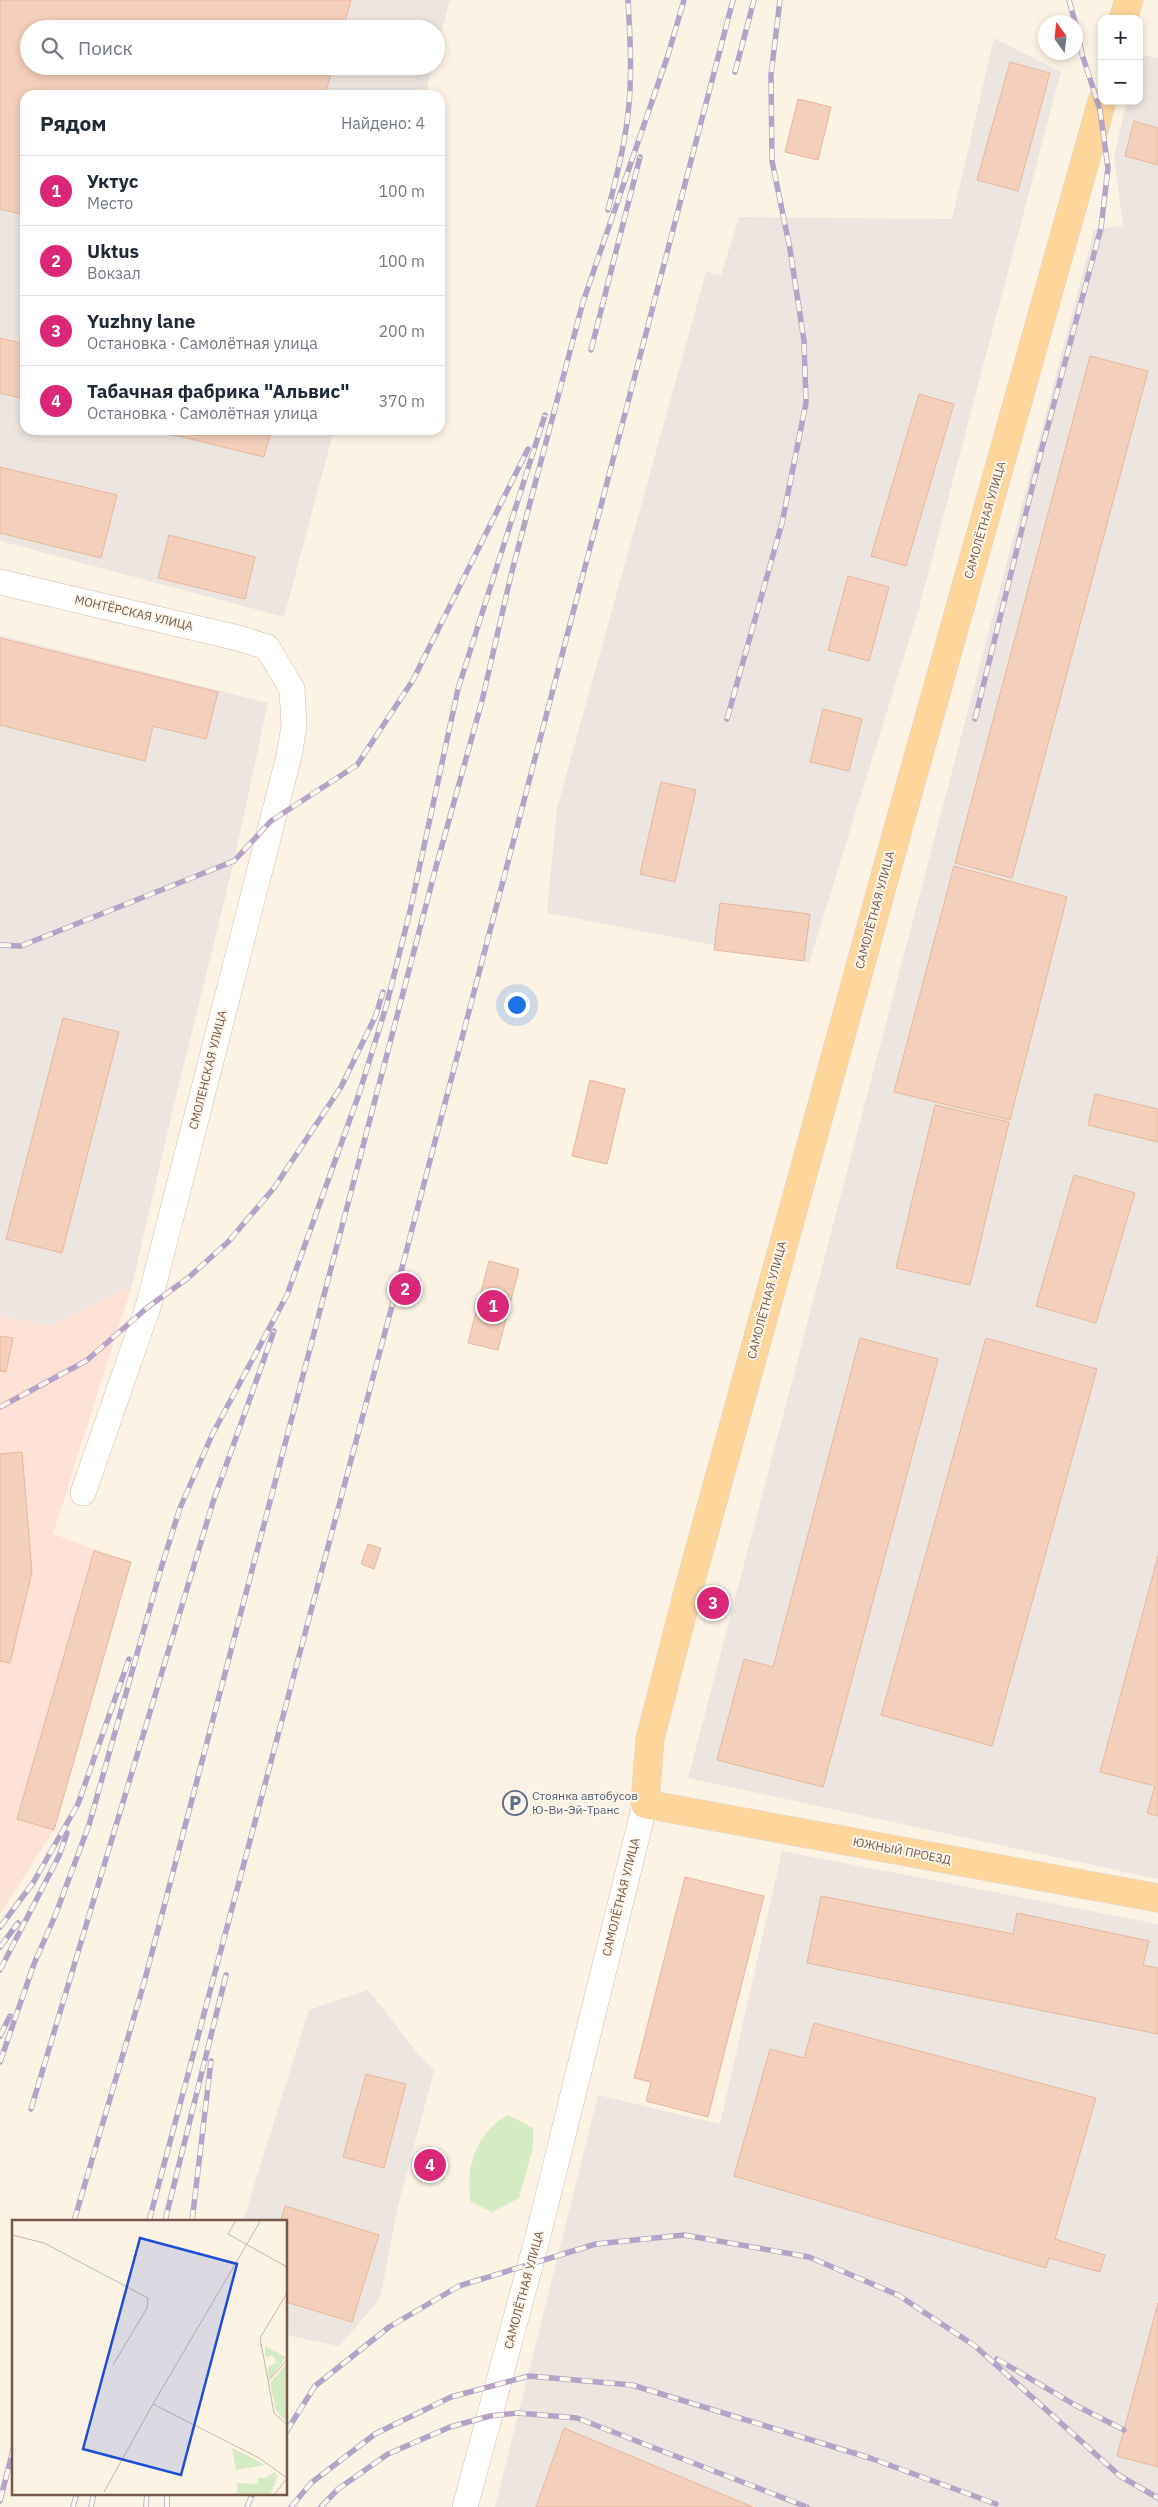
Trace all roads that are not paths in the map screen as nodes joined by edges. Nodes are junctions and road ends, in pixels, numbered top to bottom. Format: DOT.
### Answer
graph roads {
  1 [pos="1129,0"];
  2 [pos="1124,15"];
  3 [pos="1101,105"];
  4 [pos="0,582"];
  5 [pos="267,647"];
  6 [pos="83,1493"];
  7 [pos="645,1804"];
  8 [pos="1158,1898"];
  9 [pos="465,2507"];
  1 -- 2 [label="main road"];
  3 -- 7 [label="main road, САМОЛЁТНАЯ УЛИЦА"];
  4 -- 5 [label="street, МОНТЁРСКАЯ УЛИЦА"];
  5 -- 6 [label="street, СМОЛЕНСКАЯ УЛИЦА"];
  7 -- 8 [label="main road, ЮЖНЫЙ ПРОЕЗД"];
  7 -- 9 [label="street, САМОЛЁТНАЯ УЛИЦА"];
}
